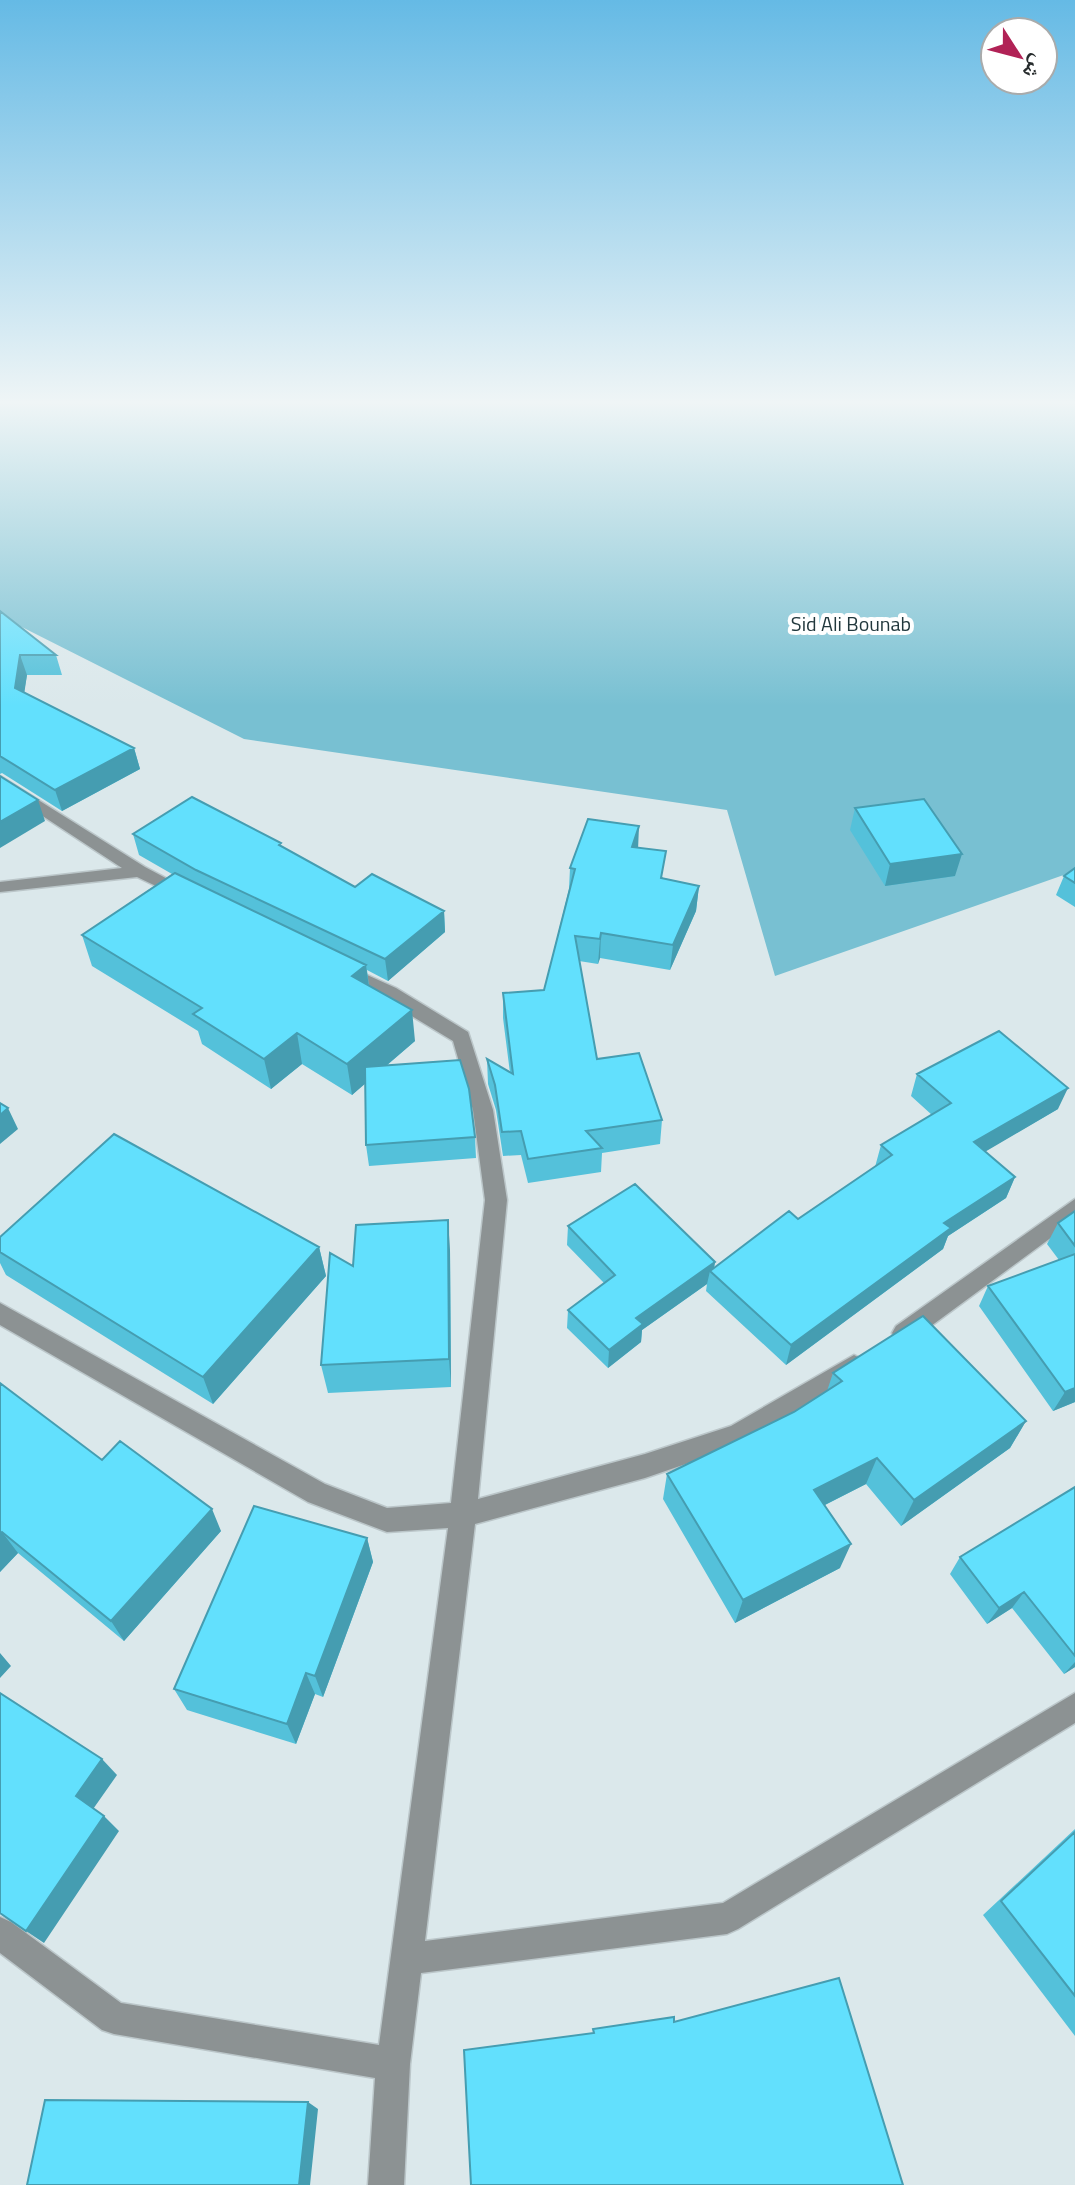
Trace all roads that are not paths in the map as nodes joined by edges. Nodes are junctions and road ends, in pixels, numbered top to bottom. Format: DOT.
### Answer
graph roads {
  1 [pos="0,781"];
  2 [pos="139,871"];
  3 [pos="0,887"];
  4 [pos="208,905"];
  5 [pos="320,959"];
  6 [pos="1075,1208"];
  7 [pos="0,1313"];
  8 [pos="463,1515"];
  9 [pos="1075,1707"];
  10 [pos="0,1933"];
  11 [pos="408,1959"];
  12 [pos="393,2064"];
  13 [pos="386,2185"];
  1 -- 2 [label="street"];
  2 -- 3 [label="street"];
  2 -- 4 [label="street"];
  5 -- 8 [label="street"];
  6 -- 8 [label="street"];
  7 -- 8 [label="street"];
  8 -- 11 [label="street"];
  9 -- 11 [label="street"];
  10 -- 12 [label="street"];
  11 -- 12 [label="street"];
  12 -- 13 [label="street"];
}
